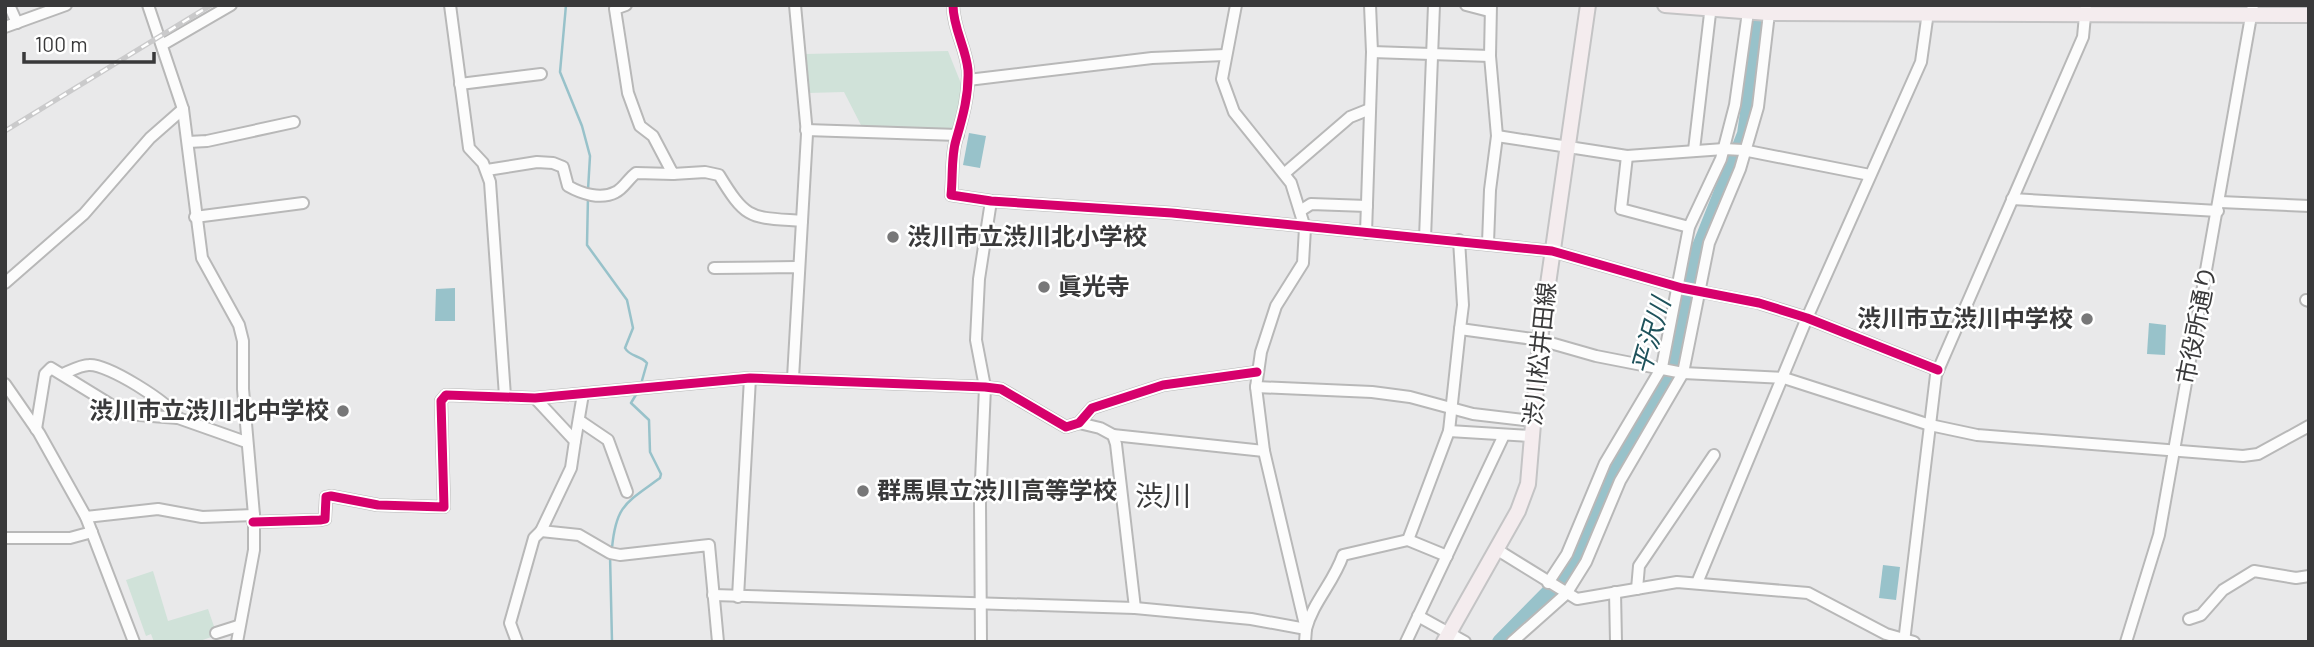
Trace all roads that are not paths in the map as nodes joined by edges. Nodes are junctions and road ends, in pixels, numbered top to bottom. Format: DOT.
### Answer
graph roads {
  1 [pos="9,5"];
  2 [pos="66,5"];
  3 [pos="148,5"];
  4 [pos="231,5"];
  5 [pos="450,5"];
  6 [pos="626,5"];
  7 [pos="795,5"];
  8 [pos="953,5"];
  9 [pos="1236,5"];
  10 [pos="1370,5"];
  11 [pos="1434,5"];
  12 [pos="1466,5"];
  13 [pos="1588,5"];
  14 [pos="1665,5"];
  15 [pos="1490,8"];
  16 [pos="1711,8"];
  17 [pos="1869,9"];
  18 [pos="1929,9"];
  19 [pos="1760,10"];
  20 [pos="2086,10"];
  21 [pos="2253,10"];
  22 [pos="2309,15"];
  23 [pos="17,23"];
  24 [pos="5,27"];
  25 [pos="162,45"];
  26 [pos="1372,52"];
  27 [pos="1433,54"];
  28 [pos="1225,55"];
  29 [pos="1490,57"];
  30 [pos="541,74"];
  31 [pos="968,80"];
  32 [pos="460,84"];
  33 [pos="183,109"];
  34 [pos="1370,109"];
  35 [pos="294,122"];
  36 [pos="806,130"];
  37 [pos="958,135"];
  38 [pos="1497,136"];
  39 [pos="188,142"];
  40 [pos="1567,148"];
  41 [pos="1727,149"];
  42 [pos="1694,150"];
  43 [pos="1745,151"];
  44 [pos="1627,156"];
  45 [pos="487,170"];
  46 [pos="1285,173"];
  47 [pos="673,174"];
  48 [pos="1870,175"];
  49 [pos="2012,198"];
  50 [pos="991,201"];
  51 [pos="303,203"];
  52 [pos="1367,206"];
  53 [pos="2219,206"];
  54 [pos="2309,206"];
  55 [pos="1300,211"];
  56 [pos="195,217"];
  57 [pos="802,221"];
  58 [pos="1689,227"];
  59 [pos="1305,228"];
  60 [pos="1366,233"];
  61 [pos="1424,238"];
  62 [pos="1459,240"];
  63 [pos="1489,243"];
  64 [pos="1552,251"];
  65 [pos="714,268"];
  66 [pos="799,271"];
  67 [pos="5,283"];
  68 [pos="1680,287"];
  69 [pos="1698,291"];
  70 [pos="1807,318"];
  71 [pos="1460,329"];
  72 [pos="1540,340"];
  73 [pos="1663,368"];
  74 [pos="1938,370"];
  75 [pos="1257,372"];
  76 [pos="1681,372"];
  77 [pos="63,374"];
  78 [pos="750,378"];
  79 [pos="793,378"];
  80 [pos="1784,378"];
  81 [pos="5,384"];
  82 [pos="985,387"];
  83 [pos="1256,387"];
  84 [pos="583,394"];
  85 [pos="505,396"];
  86 [pos="536,398"];
  87 [pos="1453,411"];
  88 [pos="178,418"];
  89 [pos="580,421"];
  90 [pos="1079,423"];
  91 [pos="1930,425"];
  92 [pos="2309,426"];
  93 [pos="1531,428"];
  94 [pos="36,429"];
  95 [pos="1449,431"];
  96 [pos="1113,435"];
  97 [pos="1503,435"];
  98 [pos="575,441"];
  99 [pos="246,442"];
  100 [pos="1264,452"];
  101 [pos="2173,452"];
  102 [pos="1714,455"];
  103 [pos="627,492"];
  104 [pos="86,517"];
  105 [pos="254,518"];
  106 [pos="541,531"];
  107 [pos="92,532"];
  108 [pos="5,538"];
  109 [pos="1408,540"];
  110 [pos="1496,549"];
  111 [pos="1447,556"];
  112 [pos="2309,576"];
  113 [pos="1697,583"];
  114 [pos="1549,584"];
  115 [pos="1637,589"];
  116 [pos="1615,592"];
  117 [pos="1564,593"];
  118 [pos="713,595"];
  119 [pos="738,597"];
  120 [pos="982,605"];
  121 [pos="1136,608"];
  122 [pos="1418,616"];
  123 [pos="2189,619"];
  124 [pos="238,626"];
  125 [pos="1306,629"];
  126 [pos="216,633"];
  127 [pos="1447,636"];
  128 [pos="1907,641"];
  129 [pos="134,642"];
  130 [pos="237,642"];
  131 [pos="517,642"];
  132 [pos="718,642"];
  133 [pos="981,642"];
  134 [pos="1305,642"];
  135 [pos="1406,642"];
  136 [pos="1465,642"];
  137 [pos="1511,642"];
  138 [pos="1616,642"];
  139 [pos="2126,642"];
  1 -- 23 [label="street"];
  2 -- 23 [label="street"];
  3 -- 25 [label="street"];
  4 -- 25 [label="street"];
  5 -- 32 [label="street"];
  6 -- 47 [label="street"];
  7 -- 36 [label="street"];
  8 -- 31 [label="street"];
  9 -- 28 [label="street"];
  10 -- 26 [label="street"];
  11 -- 27 [label="street"];
  12 -- 15 [label="street"];
  13 -- 40 [label="main road, 渋川松井田線"];
  14 -- 16 [label="main road"];
  15 -- 29 [label="street"];
  16 -- 19 [label="main road"];
  16 -- 42 [label="street"];
  17 -- 18 [label="main road"];
  17 -- 19 [label="main road"];
  18 -- 20 [label="main road"];
  18 -- 48 [label="street"];
  19 -- 41 [label="street"];
  19 -- 43 [label="street"];
  20 -- 21 [label="main road"];
  20 -- 49 [label="street"];
  21 -- 22 [label="main road"];
  21 -- 53 [label="street, 市役所通り"];
  23 -- 24 [label="street"];
  25 -- 33 [label="street"];
  26 -- 27 [label="street"];
  26 -- 34 [label="street"];
  27 -- 29 [label="street"];
  27 -- 61 [label="street"];
  28 -- 31 [label="street"];
  28 -- 46 [label="street"];
  29 -- 38 [label="street"];
  30 -- 32 [label="street"];
  31 -- 37 [label="street"];
  32 -- 45 [label="street"];
  33 -- 39 [label="street"];
  33 -- 67 [label="street"];
  34 -- 46 [label="street"];
  34 -- 52 [label="street"];
  35 -- 39 [label="street"];
  36 -- 37 [label="street"];
  36 -- 57 [label="street"];
  37 -- 50 [label="street"];
  38 -- 40 [label="street"];
  38 -- 63 [label="street"];
  39 -- 56 [label="street"];
  40 -- 44 [label="street"];
  40 -- 64 [label="main road, 渋川松井田線"];
  41 -- 42 [label="street"];
  41 -- 43 [label="street"];
  41 -- 58 [label="street"];
  42 -- 44 [label="street"];
  43 -- 48 [label="street"];
  43 -- 69 [label="street"];
  44 -- 58 [label="street"];
  45 -- 47 [label="street"];
  45 -- 85 [label="street"];
  46 -- 55 [label="street"];
  47 -- 57 [label="street"];
  48 -- 70 [label="street"];
  49 -- 53 [label="street"];
  49 -- 74 [label="street"];
  50 -- 59 [label="street"];
  50 -- 82 [label="street"];
  51 -- 56 [label="street"];
  52 -- 55 [label="street"];
  52 -- 60 [label="street"];
  53 -- 54 [label="street"];
  53 -- 101 [label="street, 市役所通り"];
  55 -- 59 [label="street"];
  56 -- 99 [label="street"];
  57 -- 66 [label="street"];
  58 -- 68 [label="street"];
  59 -- 60 [label="street"];
  59 -- 75 [label="street"];
  60 -- 61 [label="street"];
  61 -- 62 [label="street"];
  62 -- 63 [label="street"];
  62 -- 71 [label="street"];
  63 -- 64 [label="street"];
  64 -- 68 [label="street"];
  64 -- 72 [label="main road, 渋川松井田線"];
  65 -- 66 [label="street"];
  66 -- 79 [label="street"];
  68 -- 69 [label="street"];
  68 -- 73 [label="street"];
  69 -- 70 [label="street"];
  69 -- 76 [label="street"];
  70 -- 74 [label="street"];
  70 -- 80 [label="street"];
  71 -- 72 [label="street"];
  71 -- 87 [label="street"];
  72 -- 73 [label="street"];
  72 -- 93 [label="main road, 渋川松井田線"];
  73 -- 76 [label="street"];
  73 -- 114 [label="street"];
  74 -- 91 [label="street"];
  75 -- 83 [label="street"];
  75 -- 90 [label="street"];
  76 -- 80 [label="street"];
  76 -- 117 [label="street"];
  77 -- 88 [label="street"];
  77 -- 88 [label="street"];
  77 -- 94 [label="street"];
  78 -- 79 [label="street"];
  78 -- 84 [label="street"];
  78 -- 119 [label="street"];
  79 -- 82 [label="street"];
  80 -- 91 [label="street"];
  80 -- 113 [label="street"];
  81 -- 94 [label="street"];
  82 -- 90 [label="street"];
  82 -- 120 [label="street"];
  83 -- 87 [label="street"];
  83 -- 100 [label="street"];
  84 -- 86 [label="street"];
  84 -- 89 [label="street"];
  85 -- 86 [label="street"];
  85 -- 105 [label="street"];
  86 -- 98 [label="street"];
  87 -- 93 [label="street"];
  87 -- 95 [label="street"];
  88 -- 99 [label="street"];
  89 -- 98 [label="street"];
  89 -- 103 [label="street"];
  90 -- 96 [label="street"];
  91 -- 101 [label="street"];
  91 -- 128 [label="street"];
  92 -- 101 [label="street"];
  93 -- 97 [label="street"];
  93 -- 110 [label="main road, 渋川松井田線"];
  94 -- 104 [label="street"];
  95 -- 97 [label="street"];
  95 -- 109 [label="street"];
  96 -- 100 [label="street"];
  96 -- 121 [label="street"];
  97 -- 111 [label="street"];
  98 -- 106 [label="street"];
  99 -- 105 [label="street"];
  100 -- 125 [label="street"];
  101 -- 139 [label="street, 市役所通り"];
  102 -- 115 [label="street"];
  104 -- 105 [label="street"];
  104 -- 107 [label="street"];
  105 -- 124 [label="street"];
  106 -- 118 [label="street"];
  106 -- 131 [label="street"];
  107 -- 108 [label="street"];
  107 -- 129 [label="street"];
  109 -- 111 [label="street"];
  109 -- 125 [label="street"];
  110 -- 114 [label="street"];
  110 -- 127 [label="main road, 渋川松井田線"];
  111 -- 122 [label="street"];
  112 -- 123 [label="street"];
  113 -- 115 [label="street"];
  113 -- 128 [label="street"];
  114 -- 117 [label="street"];
  115 -- 116 [label="street"];
  116 -- 117 [label="street"];
  116 -- 138 [label="street"];
  117 -- 137 [label="street"];
  118 -- 119 [label="street"];
  118 -- 132 [label="street"];
  119 -- 120 [label="street"];
  120 -- 121 [label="street"];
  120 -- 133 [label="street"];
  121 -- 125 [label="street"];
  122 -- 127 [label="street"];
  122 -- 135 [label="street"];
  124 -- 126 [label="street"];
  124 -- 130 [label="street"];
  125 -- 134 [label="street"];
  127 -- 136 [label="street"];
}
